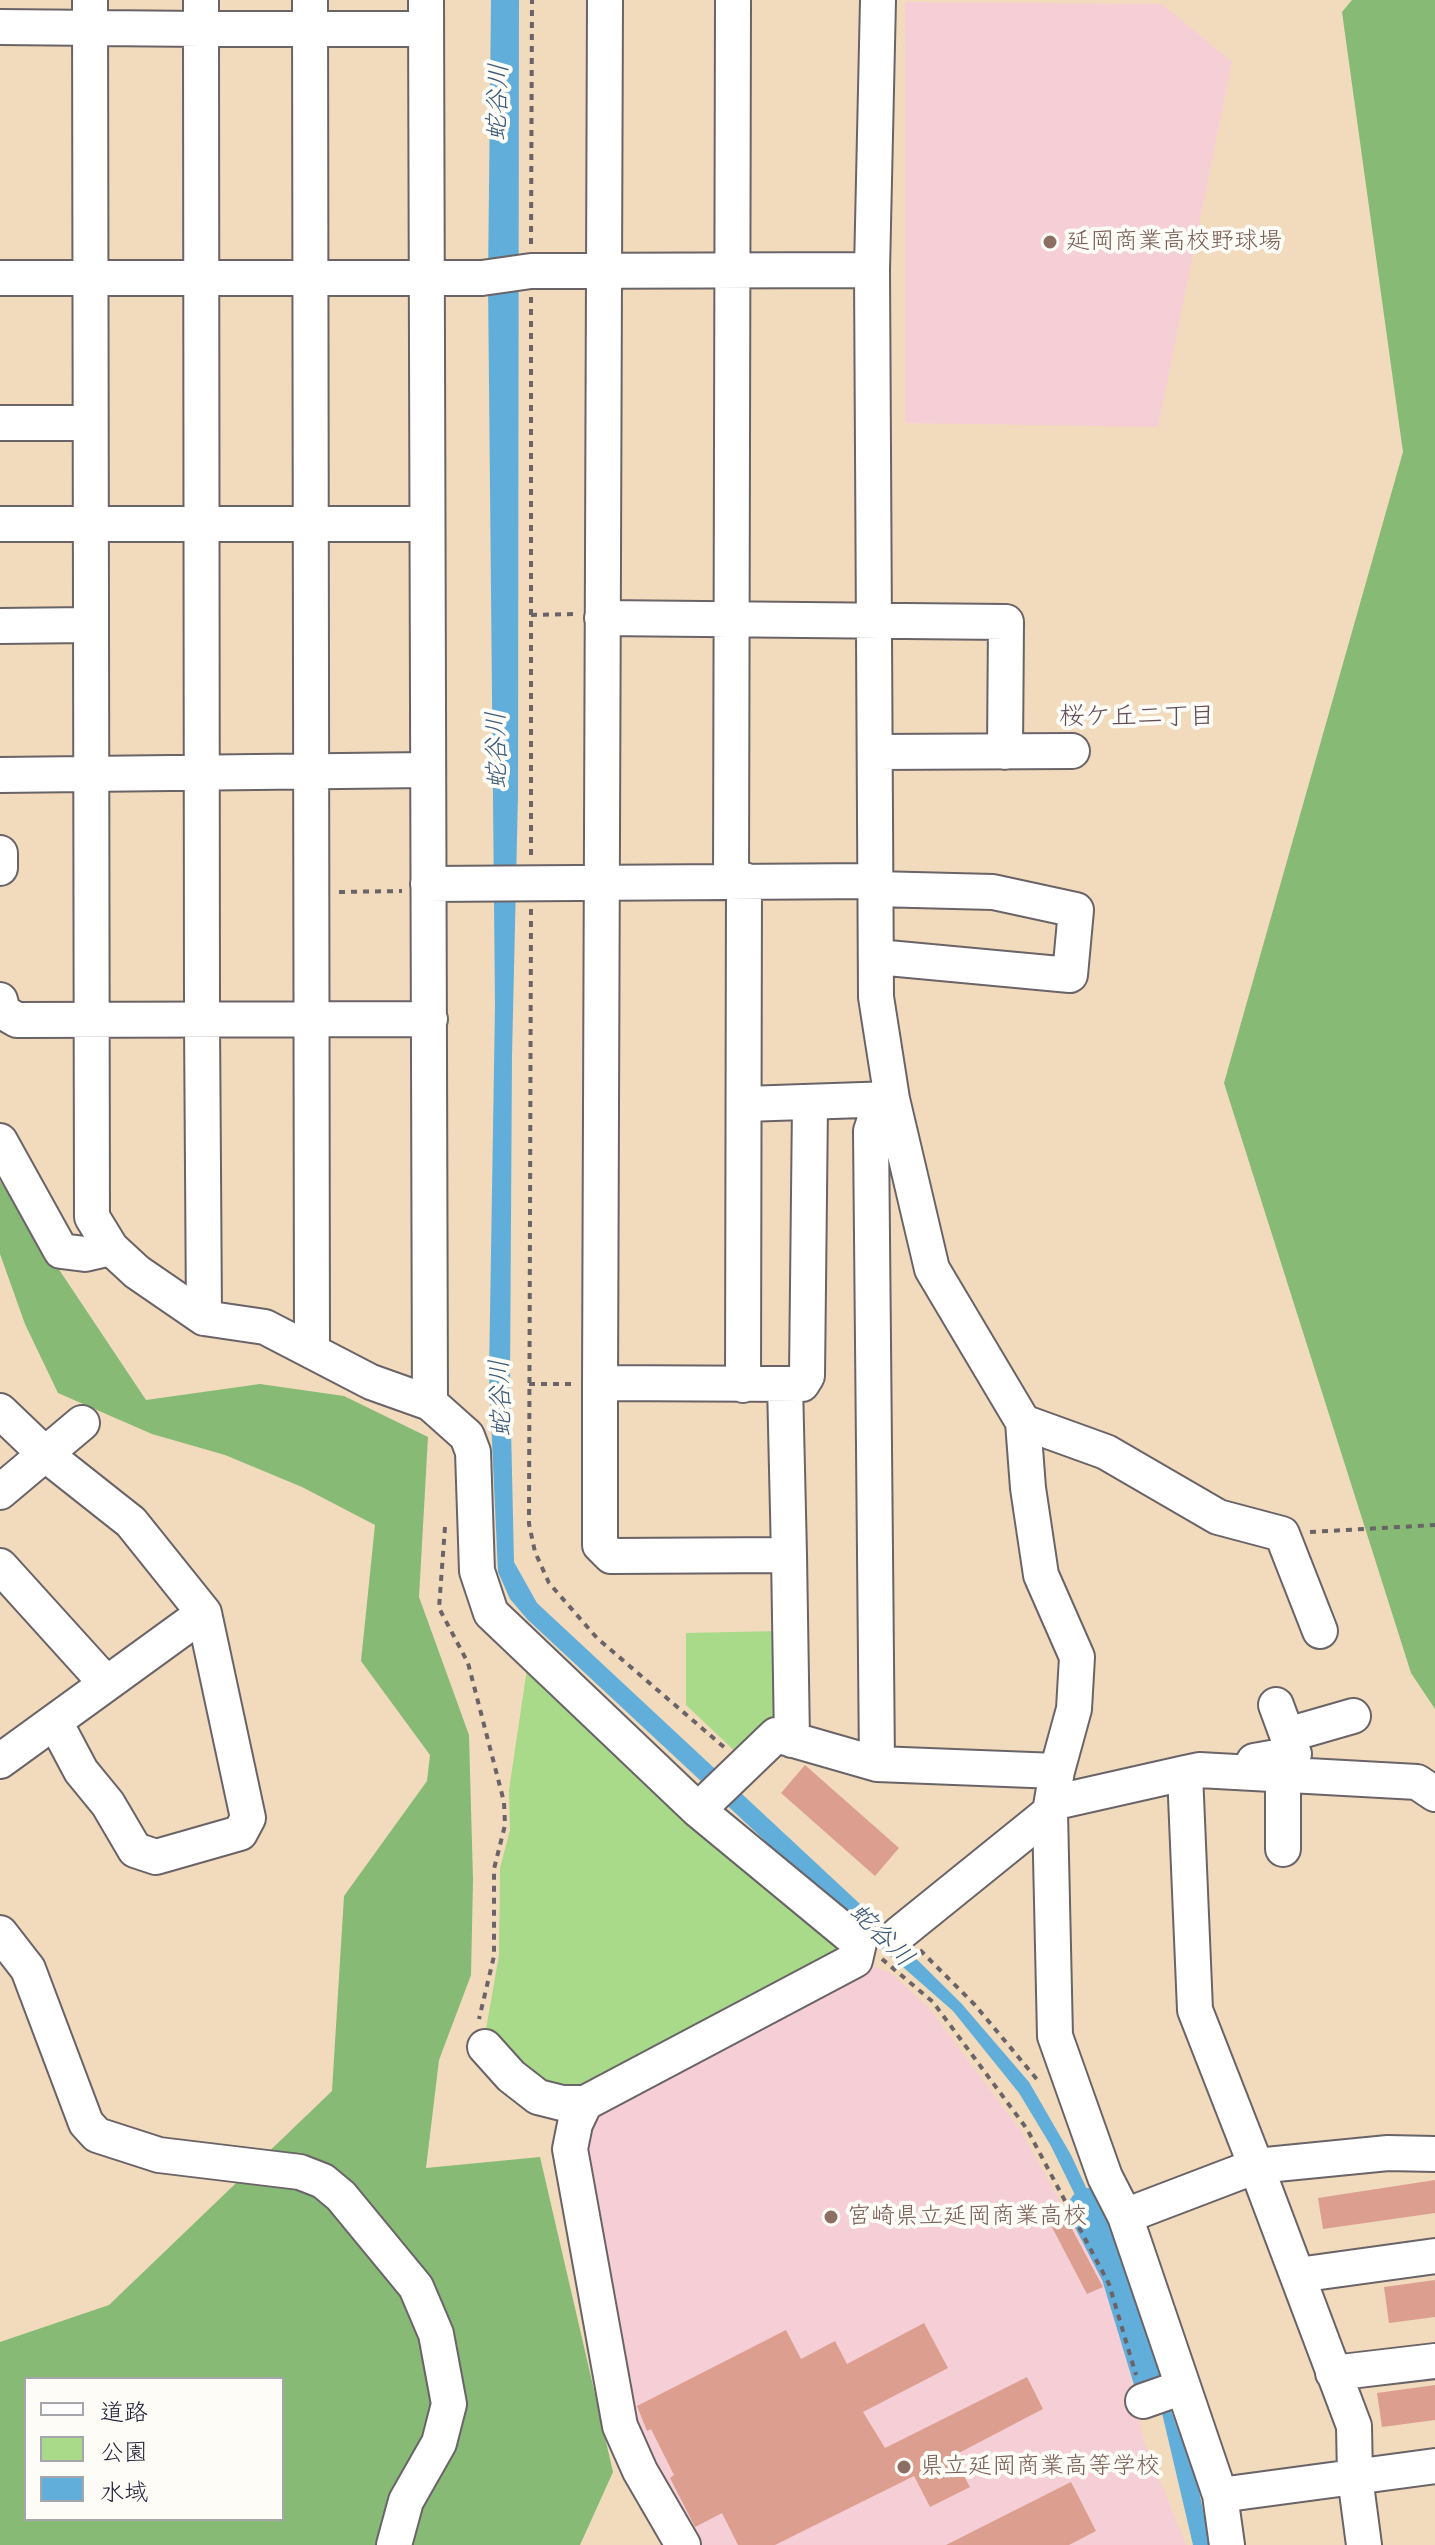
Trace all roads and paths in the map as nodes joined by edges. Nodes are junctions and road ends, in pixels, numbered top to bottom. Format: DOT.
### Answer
graph roads {
  1 [pos="532,0"];
  2 [pos="605,0"];
  3 [pos="733,0"];
  4 [pos="878,0"];
  5 [pos="426,14"];
  6 [pos="90,15"];
  7 [pos="201,15"];
  8 [pos="310,15"];
  9 [pos="0,27"];
  10 [pos="734,269"];
  11 [pos="872,270"];
  12 [pos="531,271"];
  13 [pos="602,271"];
  14 [pos="201,275"];
  15 [pos="427,276"];
  16 [pos="89,277"];
  17 [pos="313,277"];
  18 [pos="0,278"];
  19 [pos="0,423"];
  20 [pos="89,423"];
  21 [pos="91,522"];
  22 [pos="202,523"];
  23 [pos="0,524"];
  24 [pos="427,524"];
  25 [pos="312,525"];
  26 [pos="531,615"];
  27 [pos="602,616"];
  28 [pos="732,617"];
  29 [pos="873,620"];
  30 [pos="88,625"];
  31 [pos="0,626"];
  32 [pos="1072,751"];
  33 [pos="876,752"];
  34 [pos="1005,752"];
  35 [pos="427,770"];
  36 [pos="313,771"];
  37 [pos="89,772"];
  38 [pos="201,773"];
  39 [pos="0,775"];
  40 [pos="0,853"];
  41 [pos="0,868"];
  42 [pos="737,881"];
  43 [pos="529,882"];
  44 [pos="601,882"];
  45 [pos="875,885"];
  46 [pos="428,888"];
  47 [pos="312,892"];
  48 [pos="877,957"];
  49 [pos="0,1000"];
  50 [pos="430,1019"];
  51 [pos="90,1020"];
  52 [pos="312,1020"];
  53 [pos="202,1021"];
  54 [pos="892,1099"];
  55 [pos="745,1104"];
  56 [pos="810,1104"];
  57 [pos="0,1141"];
  58 [pos="111,1248"];
  59 [pos="204,1318"];
  60 [pos="312,1351"];
  61 [pos="600,1383"];
  62 [pos="529,1384"];
  63 [pos="785,1384"];
  64 [pos="743,1385"];
  65 [pos="430,1403"];
  66 [pos="0,1411"];
  67 [pos="1023,1422"];
  68 [pos="82,1423"];
  69 [pos="45,1454"];
  70 [pos="0,1492"];
  71 [pos="447,1515"];
  72 [pos="1435,1525"];
  73 [pos="1282,1534"];
  74 [pos="789,1555"];
  75 [pos="0,1566"];
  76 [pos="204,1613"];
  77 [pos="1320,1631"];
  78 [pos="106,1683"];
  79 [pos="1353,1716"];
  80 [pos="55,1722"];
  81 [pos="792,1740"];
  82 [pos="6,1747"];
  83 [pos="877,1764"];
  84 [pos="738,1772"];
  85 [pos="1192,1772"];
  86 [pos="1283,1774"];
  87 [pos="1435,1794"];
  88 [pos="1053,1795"];
  89 [pos="703,1807"];
  90 [pos="1283,1849"];
  91 [pos="0,1933"];
  92 [pos="900,1933"];
  93 [pos="857,1951"];
  94 [pos="485,2047"];
  95 [pos="1047,2091"];
  96 [pos="585,2103"];
  97 [pos="1435,2154"];
  98 [pos="1256,2166"];
  99 [pos="1125,2216"];
  100 [pos="1435,2256"];
  101 [pos="1298,2275"];
  102 [pos="1435,2361"];
  103 [pos="1333,2373"];
  104 [pos="1164,2394"];
  105 [pos="1435,2466"];
  106 [pos="1355,2477"];
  107 [pos="1220,2495"];
  108 [pos="394,2545"];
  109 [pos="683,2545"];
  110 [pos="1227,2545"];
  111 [pos="1364,2545"];
  1 -- 12 [label="path"];
  2 -- 13 [label="street"];
  3 -- 10 [label="street"];
  4 -- 11 [label="street"];
  5 -- 8 [label="street"];
  5 -- 15 [label="street"];
  6 -- 7 [label="street"];
  6 -- 9 [label="street"];
  6 -- 16 [label="street"];
  7 -- 8 [label="street"];
  7 -- 14 [label="street"];
  8 -- 17 [label="street"];
  10 -- 11 [label="street"];
  10 -- 13 [label="street"];
  10 -- 28 [label="street"];
  11 -- 29 [label="street"];
  12 -- 13 [label="street"];
  12 -- 15 [label="street"];
  12 -- 26 [label="path"];
  13 -- 27 [label="street"];
  14 -- 16 [label="street"];
  14 -- 17 [label="street"];
  14 -- 22 [label="street"];
  15 -- 17 [label="street"];
  15 -- 24 [label="street"];
  16 -- 18 [label="street"];
  16 -- 20 [label="street"];
  17 -- 25 [label="street"];
  19 -- 20 [label="street"];
  20 -- 21 [label="street"];
  21 -- 22 [label="street"];
  21 -- 23 [label="street"];
  21 -- 30 [label="street"];
  22 -- 25 [label="street"];
  22 -- 38 [label="street"];
  24 -- 25 [label="street"];
  24 -- 35 [label="street"];
  25 -- 36 [label="street"];
  26 -- 27 [label="path"];
  26 -- 43 [label="path"];
  27 -- 28 [label="street"];
  27 -- 44 [label="street"];
  28 -- 29 [label="street"];
  28 -- 42 [label="street"];
  29 -- 33 [label="street"];
  29 -- 34 [label="street"];
  30 -- 31 [label="street"];
  30 -- 37 [label="street"];
  32 -- 34 [label="street"];
  33 -- 34 [label="street"];
  33 -- 45 [label="street"];
  35 -- 36 [label="street"];
  35 -- 46 [label="street"];
  36 -- 38 [label="street"];
  36 -- 47 [label="street"];
  37 -- 38 [label="street"];
  37 -- 39 [label="street"];
  37 -- 51 [label="street"];
  38 -- 53 [label="street"];
  40 -- 41 [label="street"];
  42 -- 44 [label="street"];
  42 -- 45 [label="street"];
  42 -- 55 [label="street"];
  43 -- 44 [label="street"];
  43 -- 46 [label="street"];
  43 -- 62 [label="path"];
  44 -- 61 [label="street"];
  45 -- 48 [label="street"];
  45 -- 48 [label="street"];
  46 -- 47 [label="path"];
  46 -- 50 [label="street"];
  47 -- 52 [label="street"];
  48 -- 54 [label="street"];
  49 -- 51 [label="street"];
  50 -- 52 [label="street"];
  50 -- 65 [label="street"];
  51 -- 53 [label="street"];
  51 -- 58 [label="street"];
  52 -- 53 [label="street"];
  52 -- 60 [label="street"];
  53 -- 59 [label="street"];
  54 -- 56 [label="street"];
  54 -- 67 [label="street"];
  54 -- 83 [label="street"];
  55 -- 56 [label="street"];
  55 -- 64 [label="street"];
  56 -- 63 [label="street"];
  57 -- 58 [label="street"];
  58 -- 59 [label="street"];
  59 -- 60 [label="street"];
  60 -- 65 [label="street"];
  61 -- 62 [label="path"];
  61 -- 64 [label="street"];
  61 -- 74 [label="street"];
  62 -- 84 [label="path"];
  63 -- 64 [label="street"];
  63 -- 74 [label="street"];
  65 -- 89 [label="street"];
  66 -- 69 [label="street"];
  67 -- 73 [label="street"];
  67 -- 88 [label="street"];
  68 -- 69 [label="street"];
  69 -- 70 [label="street"];
  69 -- 76 [label="street"];
  71 -- 94 [label="path"];
  72 -- 73 [label="path"];
  73 -- 77 [label="street"];
  74 -- 81 [label="street"];
  75 -- 78 [label="street"];
  76 -- 78 [label="street"];
  76 -- 80 [label="street"];
  78 -- 80 [label="street"];
  79 -- 85 [label="street"];
  80 -- 82 [label="street"];
  81 -- 83 [label="street"];
  81 -- 84 [label="street"];
  83 -- 88 [label="street"];
  84 -- 89 [label="street"];
  85 -- 86 [label="street"];
  85 -- 88 [label="street"];
  85 -- 98 [label="street"];
  86 -- 87 [label="street"];
  86 -- 90 [label="street"];
  88 -- 92 [label="street"];
  88 -- 99 [label="street"];
  89 -- 93 [label="street"];
  91 -- 108 [label="street"];
  92 -- 95 [label="path"];
  93 -- 96 [label="street"];
  93 -- 104 [label="path"];
  94 -- 96 [label="street"];
  96 -- 109 [label="street"];
  97 -- 98 [label="street"];
  98 -- 99 [label="street"];
  98 -- 101 [label="street"];
  99 -- 104 [label="street"];
  100 -- 101 [label="street"];
  101 -- 103 [label="street"];
  102 -- 103 [label="street"];
  103 -- 106 [label="street"];
  104 -- 107 [label="street"];
  105 -- 106 [label="street"];
  106 -- 107 [label="street"];
  106 -- 111 [label="street"];
  107 -- 110 [label="street"];
}
